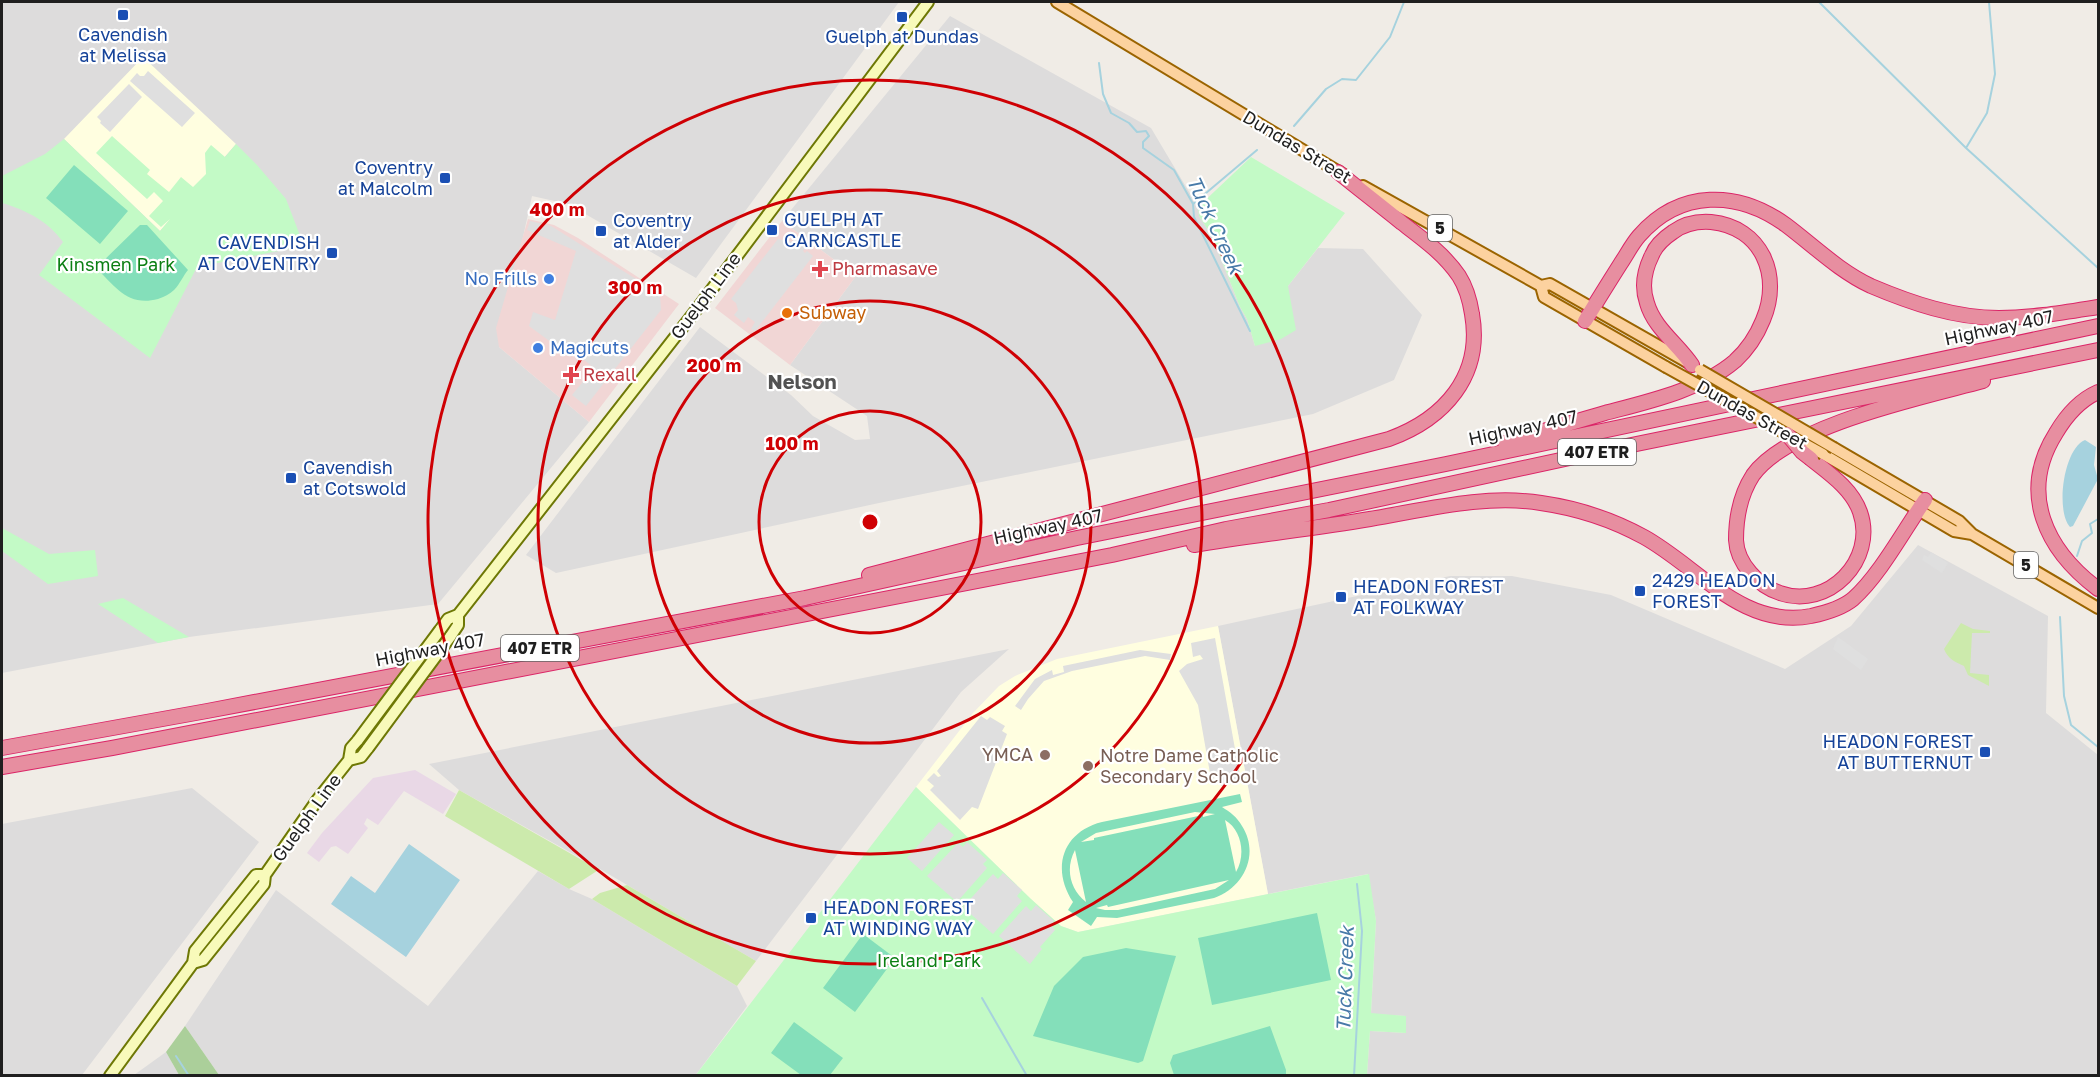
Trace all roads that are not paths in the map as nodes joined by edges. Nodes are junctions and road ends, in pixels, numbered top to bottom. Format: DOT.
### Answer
graph roads {
  1 [pos="928,2"];
  2 [pos="1057,2"];
  3 [pos="1338,172"];
  4 [pos="1540,286"];
  5 [pos="2098,307"];
  6 [pos="1593,308"];
  7 [pos="1585,321"];
  8 [pos="2098,326"];
  9 [pos="2098,350"];
  10 [pos="2083,353"];
  11 [pos="1692,365"];
  12 [pos="2098,392"];
  13 [pos="1787,434"];
  14 [pos="1817,457"];
  15 [pos="1446,464"];
  16 [pos="1922,505"];
  17 [pos="1112,555"];
  18 [pos="2098,589"];
  19 [pos="805,598"];
  20 [pos="2098,608"];
  21 [pos="458,615"];
  22 [pos="2,748"];
  23 [pos="349,760"];
  24 [pos="2,767"];
  25 [pos="110,1076"];
  1 -- 21 [label="main road, Guelph Line"];
  2 -- 3 [label="main road, Dundas Street / 5"];
  3 -- 4 [label="main road, Dundas Street / 5"];
  3 -- 19 [label="highway"];
  4 -- 6 [label="main road, Dundas Street / 5"];
  4 -- 7 [label="main road, Dundas Street / 5"];
  5 -- 6 [label="highway"];
  6 -- 7 [label="highway"];
  6 -- 11 [label="main road, Dundas Street / 5"];
  7 -- 13 [label="main road, Dundas Street / 5, bridge"];
  8 -- 15 [label="highway, Highway 407 / 407 ETR"];
  9 -- 10 [label="highway, Highway 407 / 407 ETR"];
  10 -- 14 [label="highway"];
  10 -- 17 [label="highway, Highway 407 / 407 ETR"];
  11 -- 15 [label="highway"];
  11 -- 16 [label="main road, Dundas Street / 5, bridge"];
  12 -- 18 [label="highway"];
  13 -- 14 [label="highway, bridge"];
  14 -- 16 [label="main road, Dundas Street / 5"];
  15 -- 19 [label="highway, Highway 407 / 407 ETR"];
  16 -- 17 [label="highway"];
  16 -- 20 [label="main road, Dundas Street / 5"];
  17 -- 24 [label="highway, Highway 407 / 407 ETR"];
  19 -- 22 [label="highway, Highway 407 / 407 ETR"];
  21 -- 23 [label="main road, Guelph Line, bridge"];
  21 -- 23 [label="main road, Guelph Line, bridge"];
  23 -- 25 [label="main road, Guelph Line"];
}
